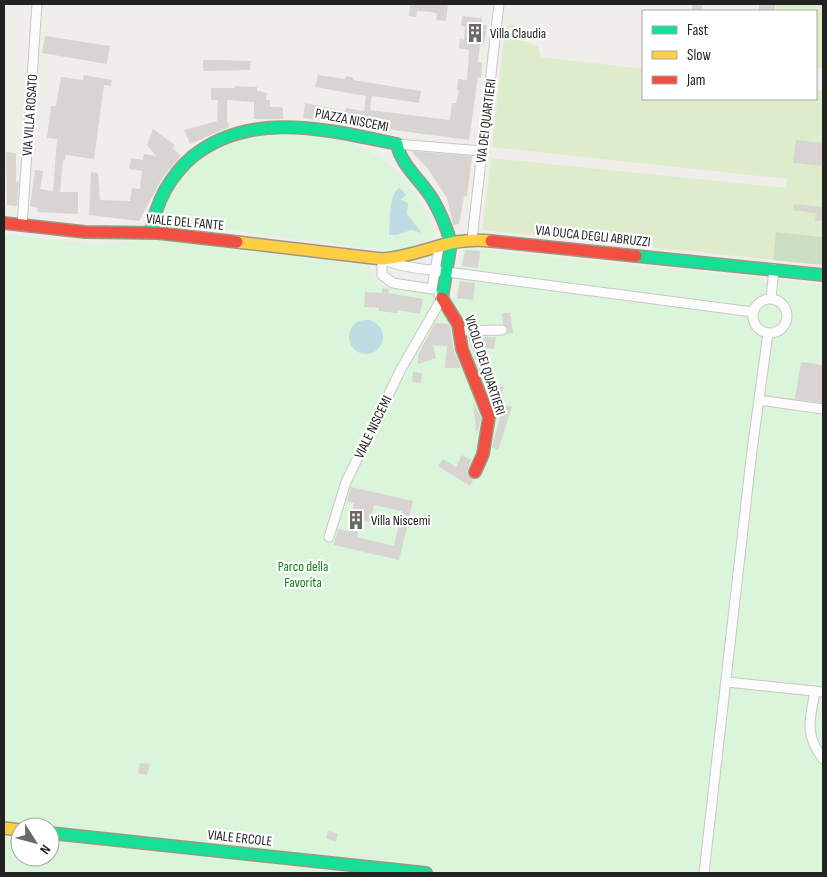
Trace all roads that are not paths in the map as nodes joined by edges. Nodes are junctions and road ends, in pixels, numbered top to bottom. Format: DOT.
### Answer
graph roads {
  1 [pos="37,4"];
  2 [pos="499,4"];
  3 [pos="397,144"];
  4 [pos="482,150"];
  5 [pos="4,224"];
  6 [pos="22,226"];
  7 [pos="151,232"];
  8 [pos="472,239"];
  9 [pos="451,243"];
  10 [pos="439,247"];
  11 [pos="363,258"];
  12 [pos="382,259"];
  13 [pos="774,269"];
  14 [pos="441,271"];
  15 [pos="823,275"];
  16 [pos="432,289"];
  17 [pos="442,298"];
  18 [pos="771,298"];
  19 [pos="753,312"];
  20 [pos="502,330"];
  21 [pos="460,331"];
  22 [pos="768,333"];
  23 [pos="760,400"];
  24 [pos="823,409"];
  25 [pos="475,472"];
  26 [pos="329,537"];
  27 [pos="727,682"];
  28 [pos="819,691"];
  29 [pos="823,759"];
  30 [pos="60,834"];
  31 [pos="426,873"];
  32 [pos="704,873"];
  1 -- 6 [label="street, VIA VILLA ROSATO"];
  2 -- 4 [label="street, VIA DEI QUARTIERI"];
  3 -- 4 [label="street"];
  3 -- 7 [label="street, PIAZZA NISCEMI"];
  3 -- 9 [label="street, PIAZZA NISCEMI"];
  4 -- 8 [label="street, VIA DEI QUARTIERI"];
  5 -- 6 [label="street, VIALE DEL FANTE"];
  6 -- 7 [label="street, VIALE DEL FANTE"];
  7 -- 11 [label="street, VIALE DEL FANTE"];
  8 -- 9 [label="street, VIA DUCA DEGLI ABRUZZI"];
  8 -- 13 [label="street, VIA DUCA DEGLI ABRUZZI"];
  9 -- 10 [label="street, VIA DUCA DEGLI ABRUZZI"];
  9 -- 14 [label="street"];
  10 -- 12 [label="street, VIA DUCA DEGLI ABRUZZI"];
  10 -- 14 [label="street"];
  11 -- 12 [label="street, VIA DUCA DEGLI ABRUZZI"];
  12 -- 14 [label="street"];
  12 -- 16 [label="street"];
  13 -- 15 [label="street, VIA DUCA DEGLI ABRUZZI"];
  13 -- 18 [label="street"];
  14 -- 16 [label="street"];
  14 -- 17 [label="street"];
  14 -- 19 [label="street"];
  16 -- 17 [label="street"];
  17 -- 21 [label="street, VICOLO DEI QUARTIERI"];
  17 -- 26 [label="street, VIALE NISCEMI"];
  18 -- 19 [label="street"];
  18 -- 22 [label="street"];
  19 -- 22 [label="street"];
  20 -- 21 [label="street"];
  21 -- 25 [label="street, VICOLO DEI QUARTIERI"];
  22 -- 23 [label="street"];
  23 -- 24 [label="street"];
  23 -- 27 [label="street"];
  27 -- 28 [label="street"];
  27 -- 32 [label="street"];
  28 -- 29 [label="street"];
  30 -- 31 [label="street, VIALE ERCOLE"];
}
